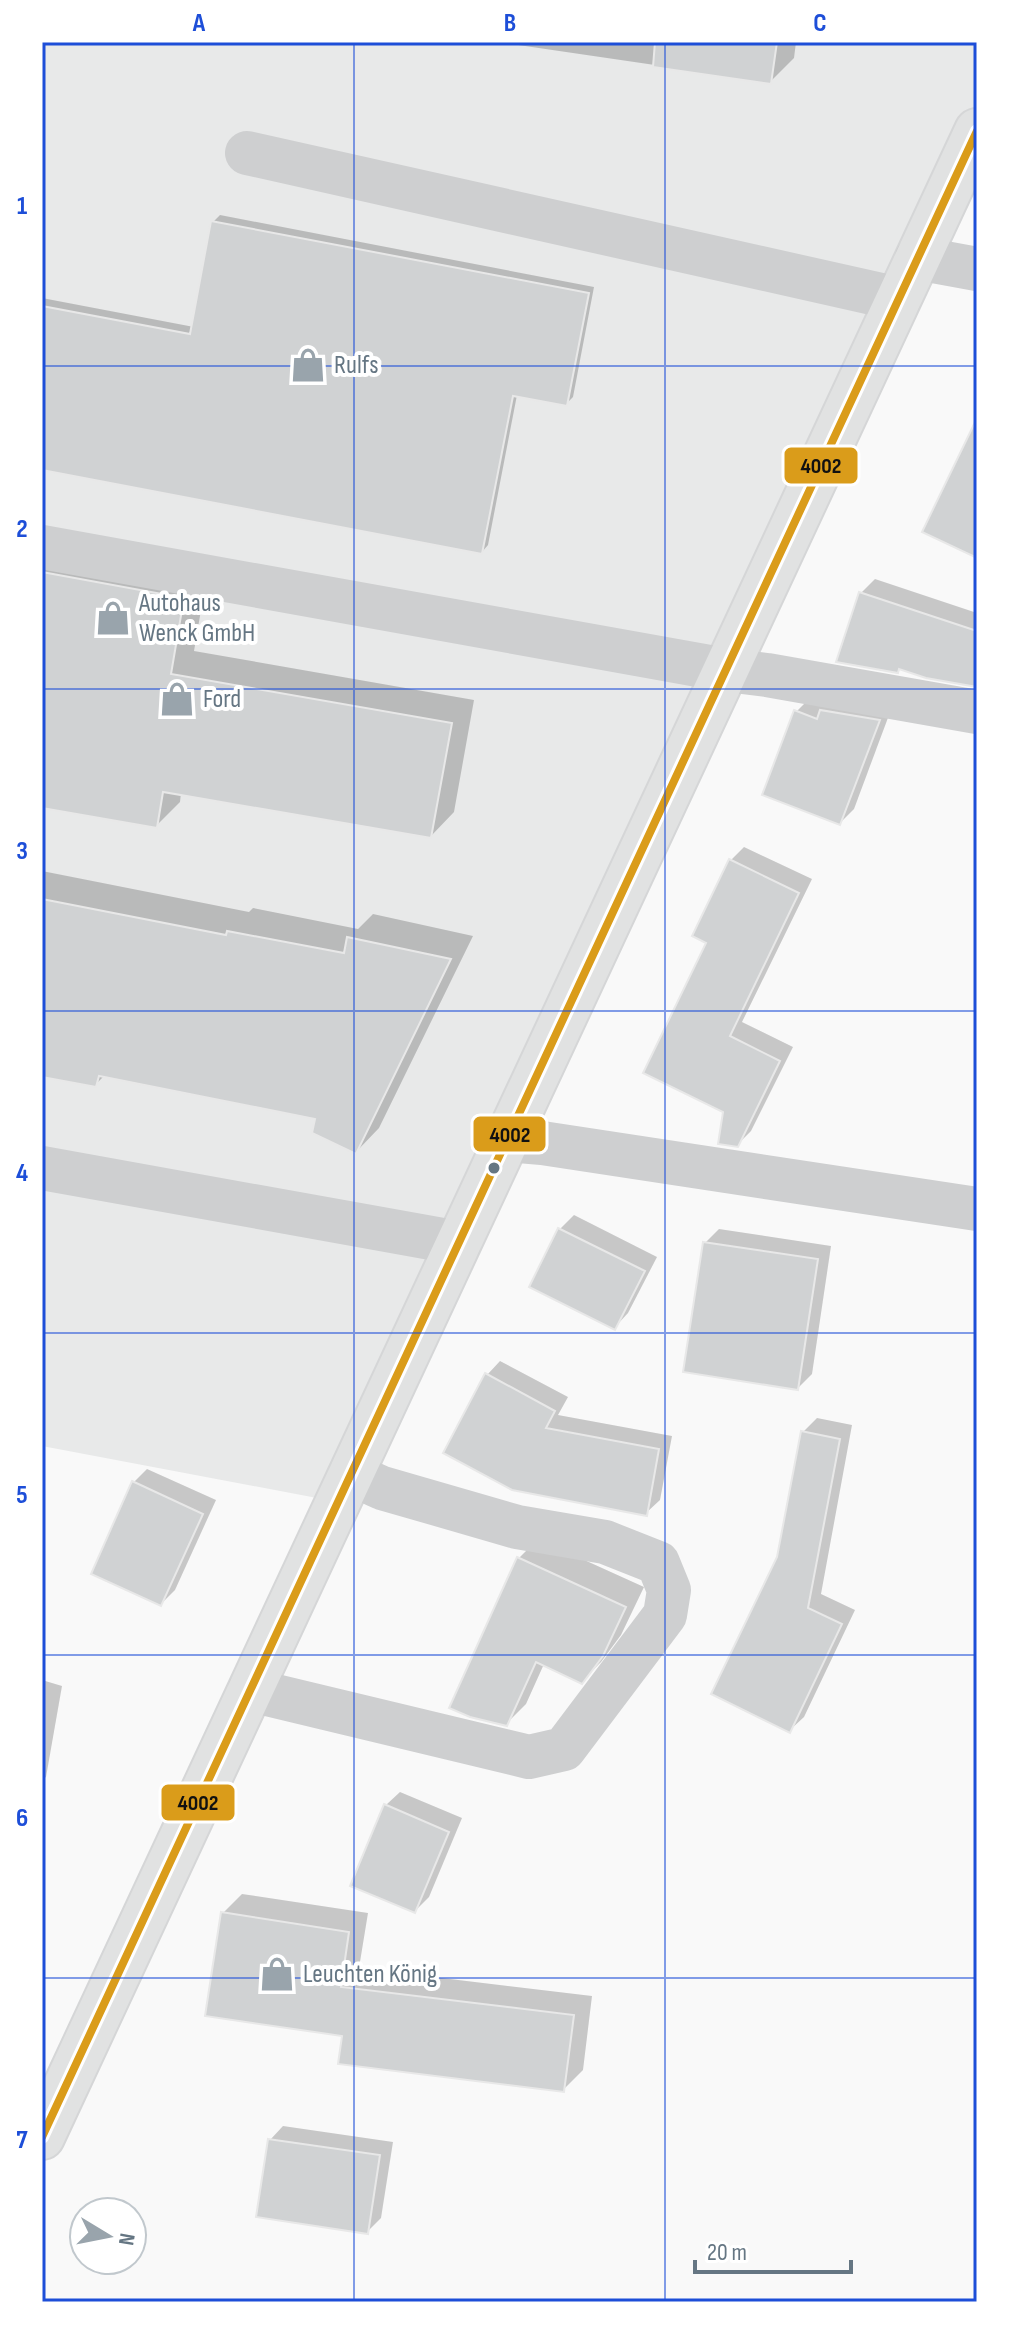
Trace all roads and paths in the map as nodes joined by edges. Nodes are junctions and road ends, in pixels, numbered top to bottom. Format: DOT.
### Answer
graph roads {
  1 [pos="977,131"];
  2 [pos="247,153"];
  3 [pos="917,258"];
  4 [pos="977,269"];
  5 [pos="899,299"];
  6 [pos="42,547"];
  7 [pos="726,670"];
  8 [pos="977,712"];
  9 [pos="507,1140"];
  10 [pos="42,1168"];
  11 [pos="977,1209"];
  12 [pos="459,1243"];
  13 [pos="351,1474"];
  14 [pos="250,1690"];
  15 [pos="42,2137"];
  1 -- 3 [label="main road"];
  2 -- 5 [label="street"];
  3 -- 4 [label="street"];
  3 -- 5 [label="main road"];
  5 -- 7 [label="main road"];
  6 -- 7 [label="street"];
  7 -- 8 [label="street"];
  7 -- 9 [label="main road"];
  9 -- 11 [label="street"];
  9 -- 12 [label="main road"];
  10 -- 12 [label="street"];
  12 -- 13 [label="main road"];
  13 -- 14 [label="main road"];
  13 -- 14 [label="street"];
  14 -- 15 [label="main road"];
}
